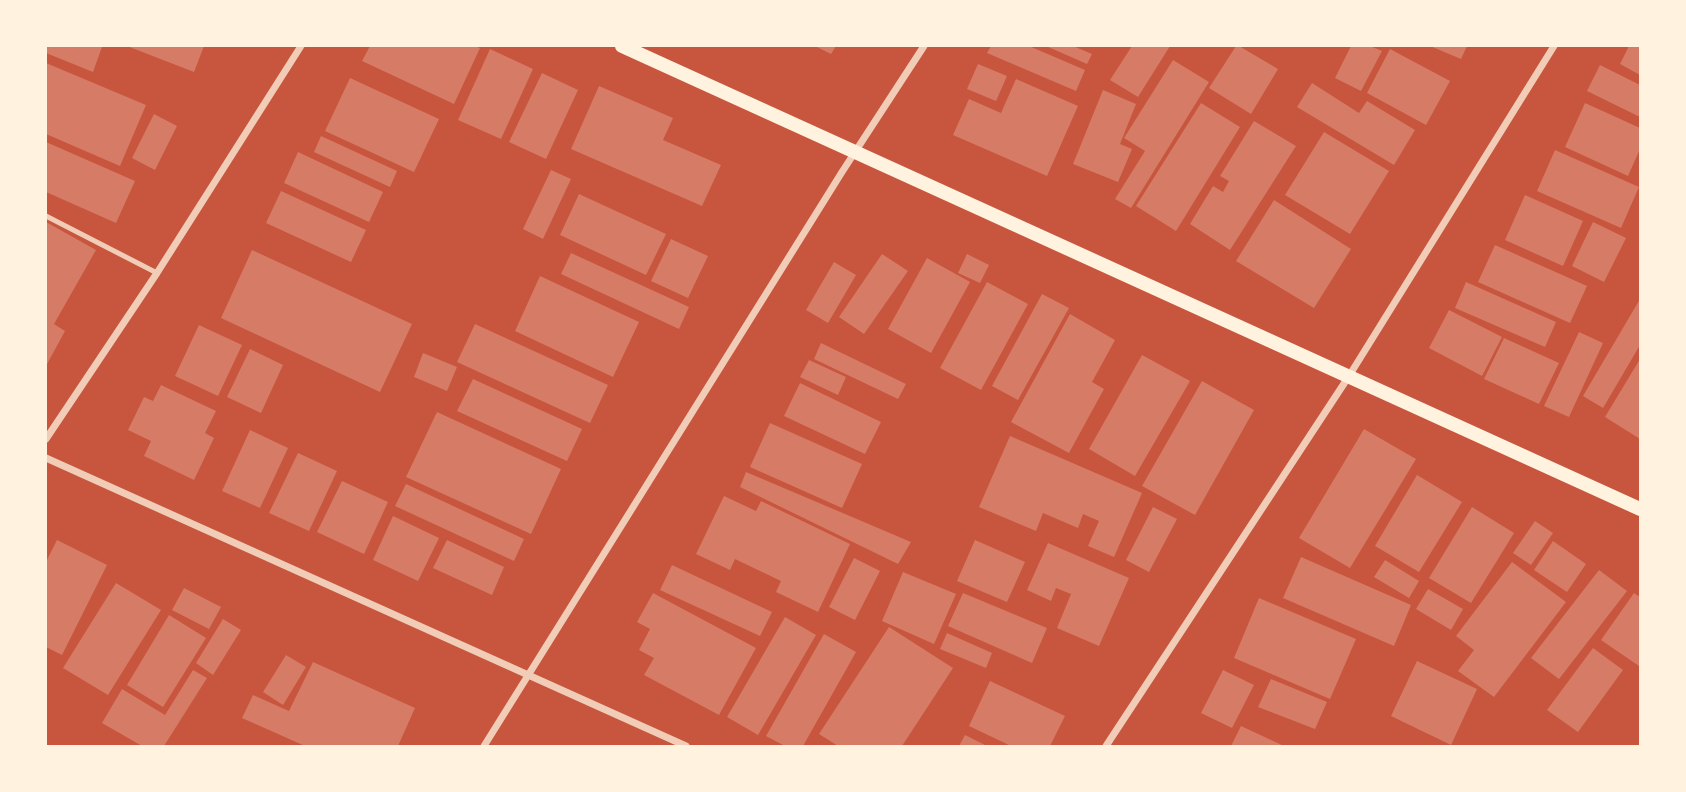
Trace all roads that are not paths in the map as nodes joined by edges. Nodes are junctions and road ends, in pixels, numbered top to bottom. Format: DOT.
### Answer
graph roads {
  1 [pos="301,46"];
  2 [pos="622,46"];
  3 [pos="924,46"];
  4 [pos="1554,46"];
  5 [pos="855,151"];
  6 [pos="46,216"];
  7 [pos="157,272"];
  8 [pos="1349,376"];
  9 [pos="46,439"];
  10 [pos="46,458"];
  11 [pos="1640,509"];
  12 [pos="529,676"];
  13 [pos="484,747"];
  14 [pos="686,747"];
  15 [pos="1106,747"];
  1 -- 7 [label="street"];
  2 -- 5 [label="main road"];
  3 -- 5 [label="street"];
  4 -- 8 [label="street"];
  5 -- 8 [label="main road"];
  5 -- 12 [label="street"];
  6 -- 7 [label="lane"];
  7 -- 9 [label="street"];
  8 -- 11 [label="main road"];
  8 -- 15 [label="street"];
  10 -- 12 [label="street"];
  12 -- 13 [label="street"];
  12 -- 14 [label="street"];
}
